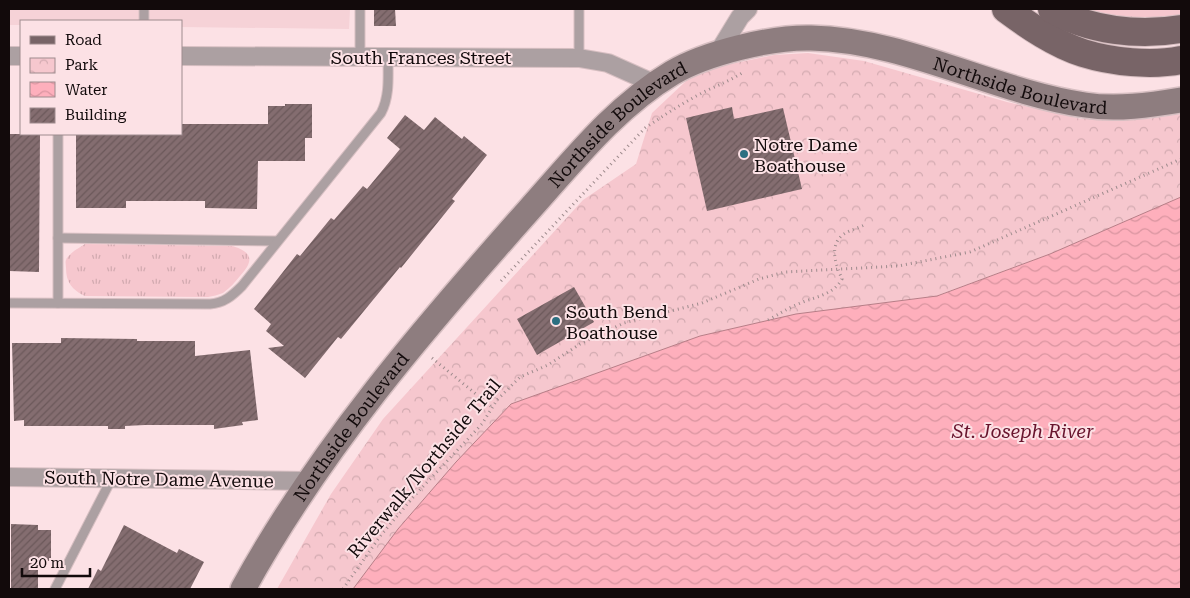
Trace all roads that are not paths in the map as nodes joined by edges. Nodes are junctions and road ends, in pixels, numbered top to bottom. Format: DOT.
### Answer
graph roads {
  1 [pos="360,9"];
  2 [pos="579,9"];
  3 [pos="748,9"];
  4 [pos="1006,9"];
  5 [pos="1052,9"];
  6 [pos="1181,29"];
  7 [pos="718,54"];
  8 [pos="182,56"];
  9 [pos="360,57"];
  10 [pos="388,57"];
  11 [pos="579,58"];
  12 [pos="1181,60"];
  13 [pos="655,84"];
  14 [pos="1181,100"];
  15 [pos="58,135"];
  16 [pos="58,238"];
  17 [pos="277,241"];
  18 [pos="9,303"];
  19 [pos="58,303"];
  20 [pos="9,477"];
  21 [pos="112,478"];
  22 [pos="308,481"];
  23 [pos="55,589"];
  24 [pos="243,589"];
  1 -- 9 [label="lane"];
  2 -- 11 [label="lane"];
  3 -- 7 [label="street"];
  4 -- 12 [label="main road"];
  5 -- 6 [label="main road"];
  7 -- 13 [label="street, Northside Boulevard"];
  7 -- 14 [label="street, Northside Boulevard"];
  8 -- 9 [label="street, South Frances Street"];
  9 -- 10 [label="street, South Frances Street"];
  10 -- 11 [label="street, South Frances Street"];
  10 -- 17 [label="lane"];
  11 -- 13 [label="street, South Frances Street"];
  13 -- 22 [label="street, Northside Boulevard"];
  15 -- 16 [label="lane"];
  16 -- 17 [label="lane"];
  16 -- 19 [label="lane"];
  17 -- 19 [label="lane"];
  18 -- 19 [label="lane"];
  20 -- 21 [label="street, South Notre Dame Avenue"];
  21 -- 22 [label="street, South Notre Dame Avenue"];
  21 -- 23 [label="lane"];
  22 -- 24 [label="street, Northside Boulevard"];
}
